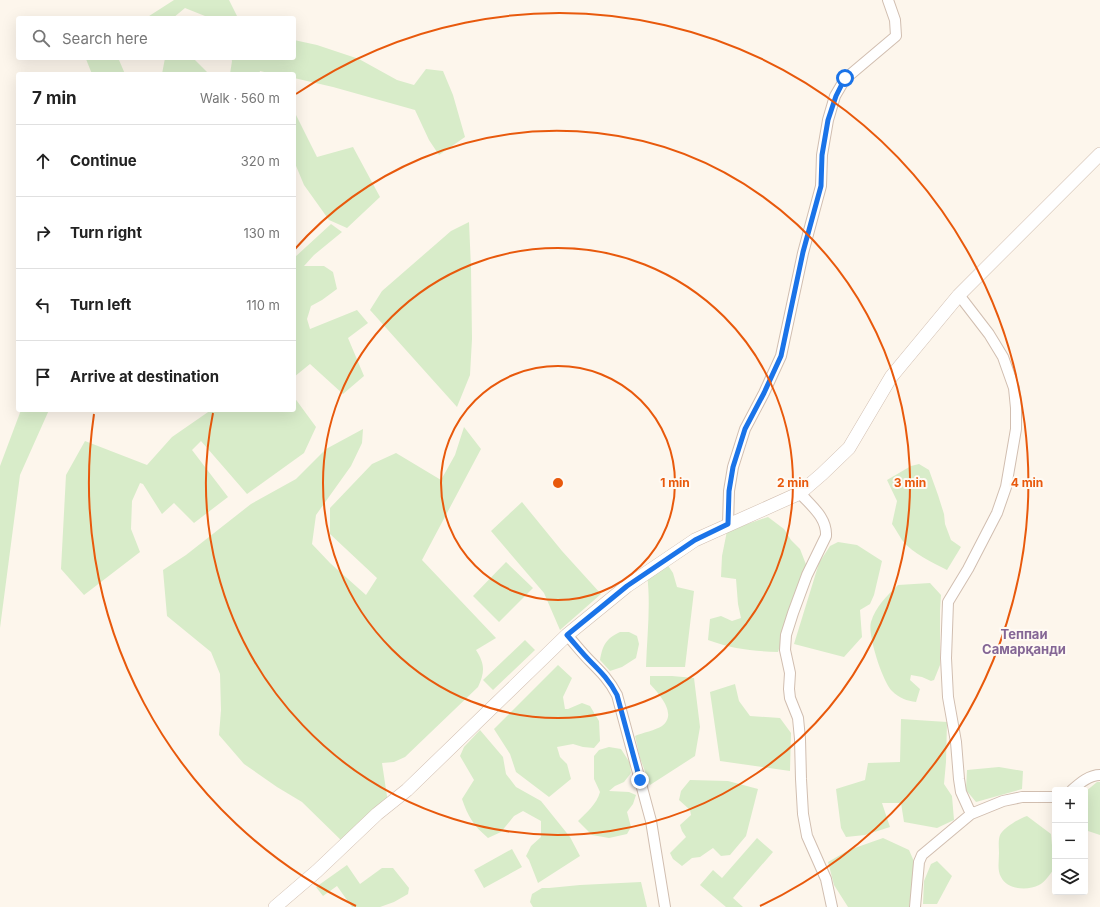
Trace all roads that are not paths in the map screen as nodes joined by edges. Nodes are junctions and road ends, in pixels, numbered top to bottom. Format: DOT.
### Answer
graph roads {
  1 [pos="888,0"];
  2 [pos="1100,154"];
  3 [pos="959,295"];
  4 [pos="800,493"];
  5 [pos="728,524"];
  6 [pos="567,635"];
  7 [pos="1100,774"];
  8 [pos="1075,787"];
  9 [pos="1052,797"];
  10 [pos="970,814"];
  11 [pos="275,907"];
  12 [pos="665,907"];
  13 [pos="832,907"];
  14 [pos="915,907"];
  1 -- 5 [label="street"];
  2 -- 3 [label="street"];
  3 -- 4 [label="street"];
  3 -- 10 [label="street"];
  4 -- 5 [label="street"];
  4 -- 13 [label="street"];
  5 -- 6 [label="street"];
  6 -- 11 [label="street"];
  6 -- 12 [label="street"];
  7 -- 8 [label="street"];
  9 -- 10 [label="street"];
  10 -- 14 [label="street"];
}
